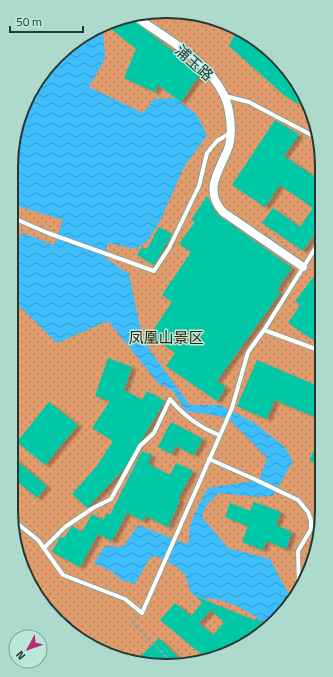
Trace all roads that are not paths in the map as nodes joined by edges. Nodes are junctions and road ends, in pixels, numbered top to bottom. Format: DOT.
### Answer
graph roads {
  1 [pos="141,20"];
  2 [pos="224,96"];
  3 [pos="230,133"];
  4 [pos="311,135"];
  5 [pos="18,221"];
  6 [pos="315,248"];
  7 [pos="303,267"];
  8 [pos="264,330"];
  9 [pos="315,349"];
  10 [pos="220,435"];
  11 [pos="209,460"];
  12 [pos="18,524"];
  13 [pos="44,548"];
  14 [pos="299,578"];
  1 -- 2 [label="street, 浦玉路"];
  2 -- 3 [label="street, 浦玉路"];
  2 -- 4 [label="lane"];
  3 -- 5 [label="lane"];
  3 -- 7 [label="street, 浦玉路"];
  6 -- 7 [label="lane"];
  7 -- 8 [label="lane"];
  8 -- 9 [label="lane"];
  8 -- 10 [label="lane"];
  10 -- 11 [label="lane"];
  10 -- 13 [label="lane"];
  11 -- 13 [label="lane"];
  11 -- 14 [label="lane"];
  12 -- 13 [label="lane"];
}
